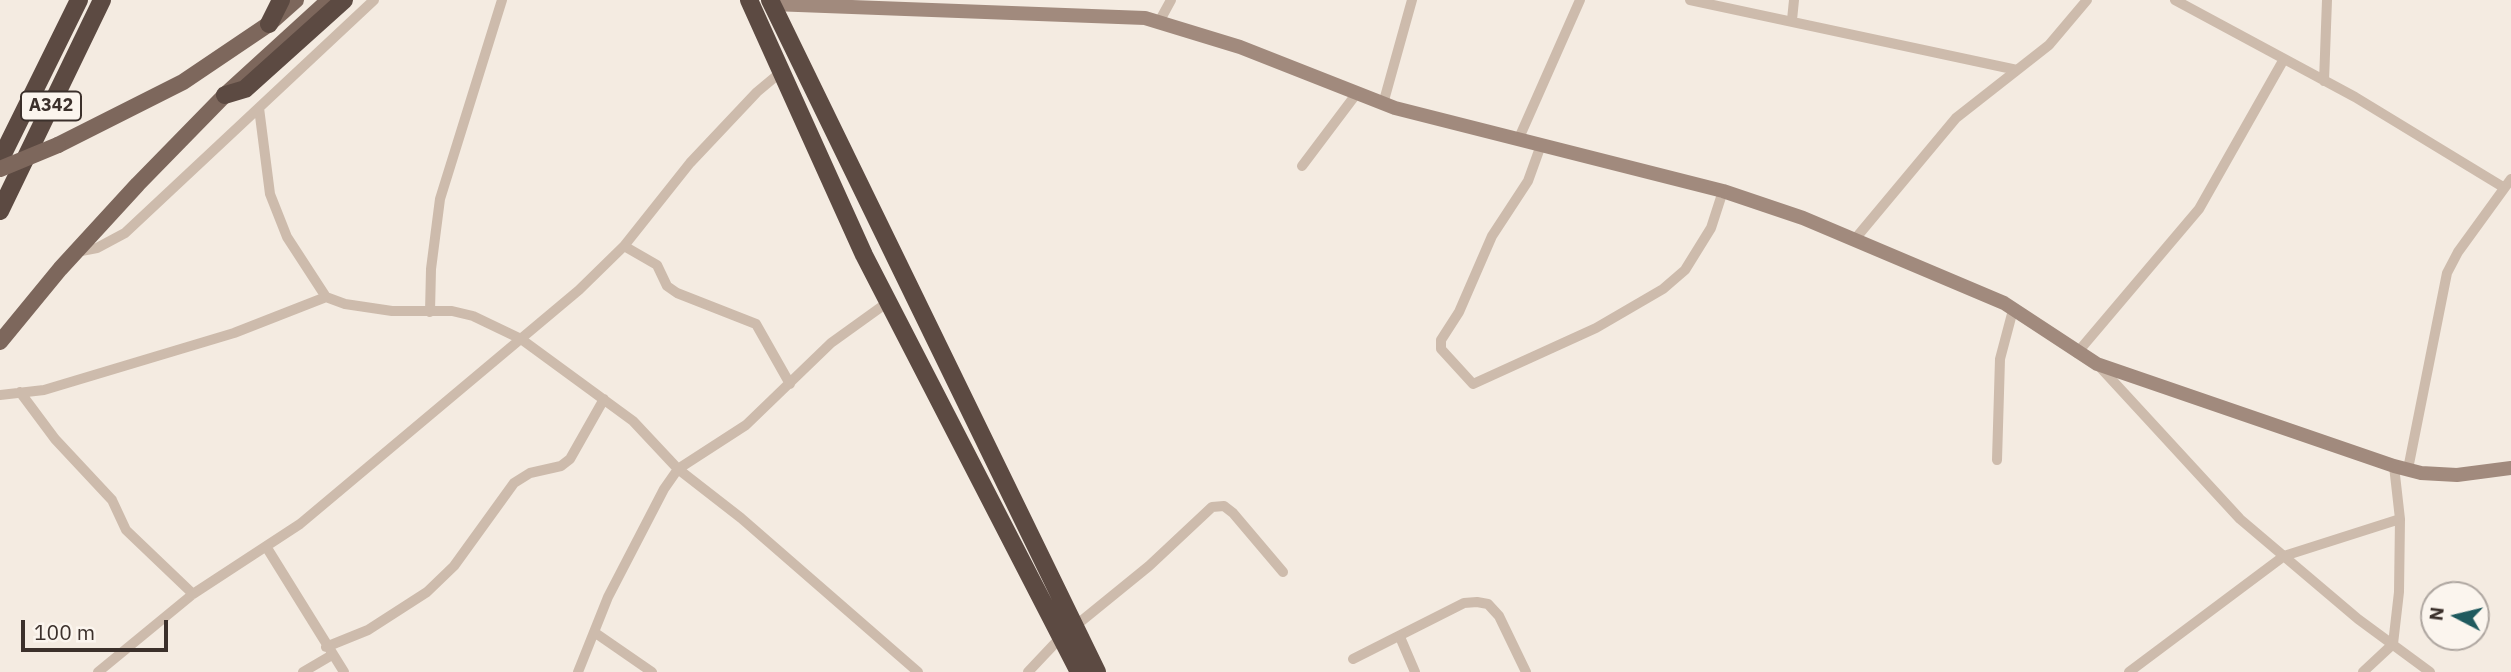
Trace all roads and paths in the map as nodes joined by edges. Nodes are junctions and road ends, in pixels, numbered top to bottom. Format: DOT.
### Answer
graph roads {
  1 [pos="79,0"];
  2 [pos="102,0"];
  3 [pos="281,0"];
  4 [pos="296,0"];
  5 [pos="329,0"];
  6 [pos="344,0"];
  7 [pos="374,0"];
  8 [pos="502,0"];
  9 [pos="749,0"];
  10 [pos="1171,0"];
  11 [pos="1412,0"];
  12 [pos="1580,0"];
  13 [pos="1690,0"];
  14 [pos="1794,0"];
  15 [pos="2087,0"];
  16 [pos="2175,0"];
  17 [pos="2327,0"];
  18 [pos="771,2"];
  19 [pos="1792,20"];
  20 [pos="1160,22"];
  21 [pos="269,24"];
  22 [pos="2284,59"];
  23 [pos="2017,70"];
  24 [pos="781,72"];
  25 [pos="2324,80"];
  26 [pos="1357,93"];
  27 [pos="225,94"];
  28 [pos="1383,104"];
  29 [pos="260,108"];
  30 [pos="1520,138"];
  31 [pos="1541,145"];
  32 [pos="0,160"];
  33 [pos="1302,166"];
  34 [pos="2511,179"];
  35 [pos="2503,187"];
  36 [pos="1723,191"];
  37 [pos="0,211"];
  38 [pos="1855,239"];
  39 [pos="624,246"];
  40 [pos="75,252"];
  41 [pos="326,297"];
  42 [pos="888,302"];
  43 [pos="2012,310"];
  44 [pos="430,312"];
  45 [pos="521,339"];
  46 [pos="0,342"];
  47 [pos="2077,353"];
  48 [pos="2097,364"];
  49 [pos="790,384"];
  50 [pos="20,393"];
  51 [pos="0,395"];
  52 [pos="604,399"];
  53 [pos="1997,460"];
  54 [pos="2401,468"];
  55 [pos="2511,468"];
  56 [pos="678,469"];
  57 [pos="2400,519"];
  58 [pos="267,548"];
  59 [pos="2284,556"];
  60 [pos="1283,572"];
  61 [pos="193,594"];
  62 [pos="594,632"];
  63 [pos="1067,632"];
  64 [pos="1400,637"];
  65 [pos="2393,644"];
  66 [pos="329,651"];
  67 [pos="1353,660"];
  68 [pos="98,672"];
  69 [pos="303,672"];
  70 [pos="344,672"];
  71 [pos="578,672"];
  72 [pos="652,672"];
  73 [pos="918,672"];
  74 [pos="1028,672"];
  75 [pos="1079,672"];
  76 [pos="1097,672"];
  77 [pos="1415,672"];
  78 [pos="1526,672"];
  79 [pos="2129,672"];
  80 [pos="2363,672"];
  81 [pos="2430,672"];
  1 -- 32 [label="highway, A342"];
  2 -- 37 [label="highway, A342"];
  3 -- 21 [label="highway"];
  4 -- 21 [label="main road"];
  5 -- 27 [label="main road"];
  6 -- 27 [label="highway"];
  7 -- 29 [label="street"];
  8 -- 44 [label="street"];
  9 -- 24 [label="highway"];
  10 -- 20 [label="street"];
  11 -- 28 [label="street"];
  12 -- 30 [label="street"];
  13 -- 19 [label="street"];
  14 -- 19 [label="street"];
  15 -- 23 [label="street"];
  16 -- 22 [label="street"];
  17 -- 25 [label="street"];
  18 -- 20 [label="street"];
  18 -- 63 [label="highway"];
  19 -- 23 [label="street"];
  20 -- 26 [label="street"];
  21 -- 32 [label="main road, bridge"];
  22 -- 25 [label="street"];
  22 -- 47 [label="street"];
  23 -- 38 [label="street"];
  24 -- 39 [label="street"];
  24 -- 42 [label="highway"];
  25 -- 35 [label="street"];
  26 -- 28 [label="street"];
  26 -- 33 [label="street"];
  27 -- 40 [label="main road"];
  28 -- 30 [label="street"];
  29 -- 40 [label="street"];
  29 -- 41 [label="street"];
  30 -- 31 [label="street"];
  31 -- 36 [label="street"];
  31 -- 36 [label="street"];
  34 -- 35 [label="street"];
  35 -- 54 [label="street"];
  36 -- 38 [label="street"];
  38 -- 43 [label="street"];
  39 -- 45 [label="street"];
  39 -- 49 [label="street"];
  40 -- 46 [label="main road"];
  41 -- 44 [label="street"];
  41 -- 50 [label="street"];
  42 -- 49 [label="street"];
  42 -- 63 [label="highway"];
  43 -- 47 [label="street"];
  43 -- 53 [label="street"];
  44 -- 45 [label="street"];
  45 -- 52 [label="street"];
  45 -- 58 [label="street"];
  47 -- 48 [label="street"];
  48 -- 54 [label="street"];
  48 -- 59 [label="street"];
  49 -- 56 [label="street"];
  50 -- 51 [label="street"];
  50 -- 61 [label="street"];
  52 -- 56 [label="street"];
  52 -- 66 [label="street"];
  54 -- 55 [label="street"];
  54 -- 57 [label="street"];
  56 -- 62 [label="street"];
  56 -- 73 [label="street"];
  57 -- 59 [label="street"];
  57 -- 65 [label="street"];
  58 -- 61 [label="street"];
  58 -- 66 [label="street"];
  59 -- 65 [label="street"];
  59 -- 79 [label="street"];
  60 -- 63 [label="street"];
  61 -- 68 [label="street"];
  62 -- 71 [label="street"];
  62 -- 72 [label="street"];
  63 -- 74 [label="street"];
  63 -- 75 [label="highway"];
  63 -- 76 [label="highway"];
  64 -- 67 [label="street"];
  64 -- 77 [label="street"];
  64 -- 78 [label="street"];
  65 -- 80 [label="street"];
  65 -- 81 [label="street"];
  66 -- 69 [label="street"];
  66 -- 70 [label="street"];
}
